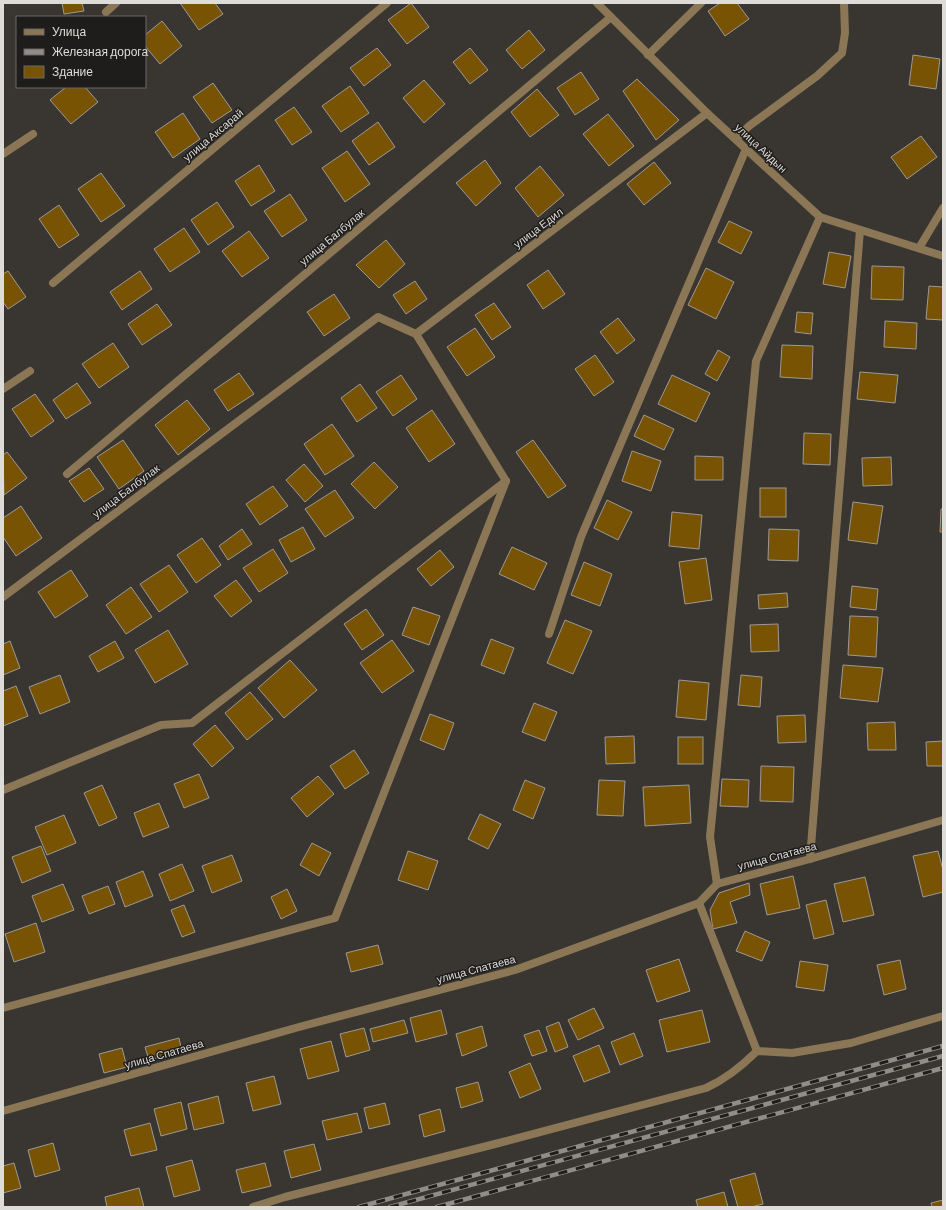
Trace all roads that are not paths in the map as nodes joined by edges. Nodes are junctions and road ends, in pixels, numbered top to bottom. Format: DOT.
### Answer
graph roads {
  1 [pos="116,3"];
  2 [pos="387,3"];
  3 [pos="597,3"];
  4 [pos="701,3"];
  5 [pos="844,3"];
  6 [pos="106,12"];
  7 [pos="611,17"];
  8 [pos="648,55"];
  9 [pos="707,113"];
  10 [pos="33,134"];
  11 [pos="736,139"];
  12 [pos="746,149"];
  13 [pos="3,154"];
  14 [pos="943,208"];
  15 [pos="820,217"];
  16 [pos="860,230"];
  17 [pos="919,248"];
  18 [pos="943,256"];
  19 [pos="53,283"];
  20 [pos="416,334"];
  21 [pos="30,371"];
  22 [pos="3,389"];
  23 [pos="67,474"];
  24 [pos="506,481"];
  25 [pos="3,597"];
  26 [pos="549,634"];
  27 [pos="3,790"];
  28 [pos="943,820"];
  29 [pos="810,859"];
  30 [pos="717,884"];
  31 [pos="699,903"];
  32 [pos="3,1008"];
  33 [pos="943,1016"];
  34 [pos="757,1051"];
  35 [pos="3,1111"];
  36 [pos="253,1207"];
  1 -- 6 [label="street"];
  2 -- 19 [label="street, улица Аксарай"];
  3 -- 7 [label="street, улица Айдын"];
  4 -- 8 [label="street"];
  5 -- 11 [label="street"];
  7 -- 8 [label="street, улица Айдын"];
  7 -- 23 [label="street, улица Балбулак"];
  8 -- 9 [label="street, улица Айдын"];
  9 -- 11 [label="street, улица Айдын"];
  9 -- 20 [label="street, улица Едил"];
  10 -- 13 [label="street"];
  11 -- 12 [label="street, улица Айдын"];
  12 -- 15 [label="street, улица Айдын"];
  12 -- 26 [label="street"];
  14 -- 17 [label="street"];
  15 -- 16 [label="street, улица Айдын"];
  15 -- 30 [label="street"];
  16 -- 17 [label="street, улица Айдын"];
  16 -- 29 [label="street"];
  17 -- 18 [label="street, улица Айдын"];
  20 -- 24 [label="street"];
  20 -- 25 [label="street, улица Балбулак"];
  21 -- 22 [label="street"];
  24 -- 27 [label="street"];
  24 -- 32 [label="street"];
  28 -- 29 [label="street, улица Спатаева"];
  29 -- 30 [label="street, улица Спатаева"];
  30 -- 31 [label="street, улица Спатаева"];
  31 -- 34 [label="street"];
  31 -- 35 [label="street, улица Спатаева"];
  33 -- 34 [label="street"];
  34 -- 36 [label="street"];
}
